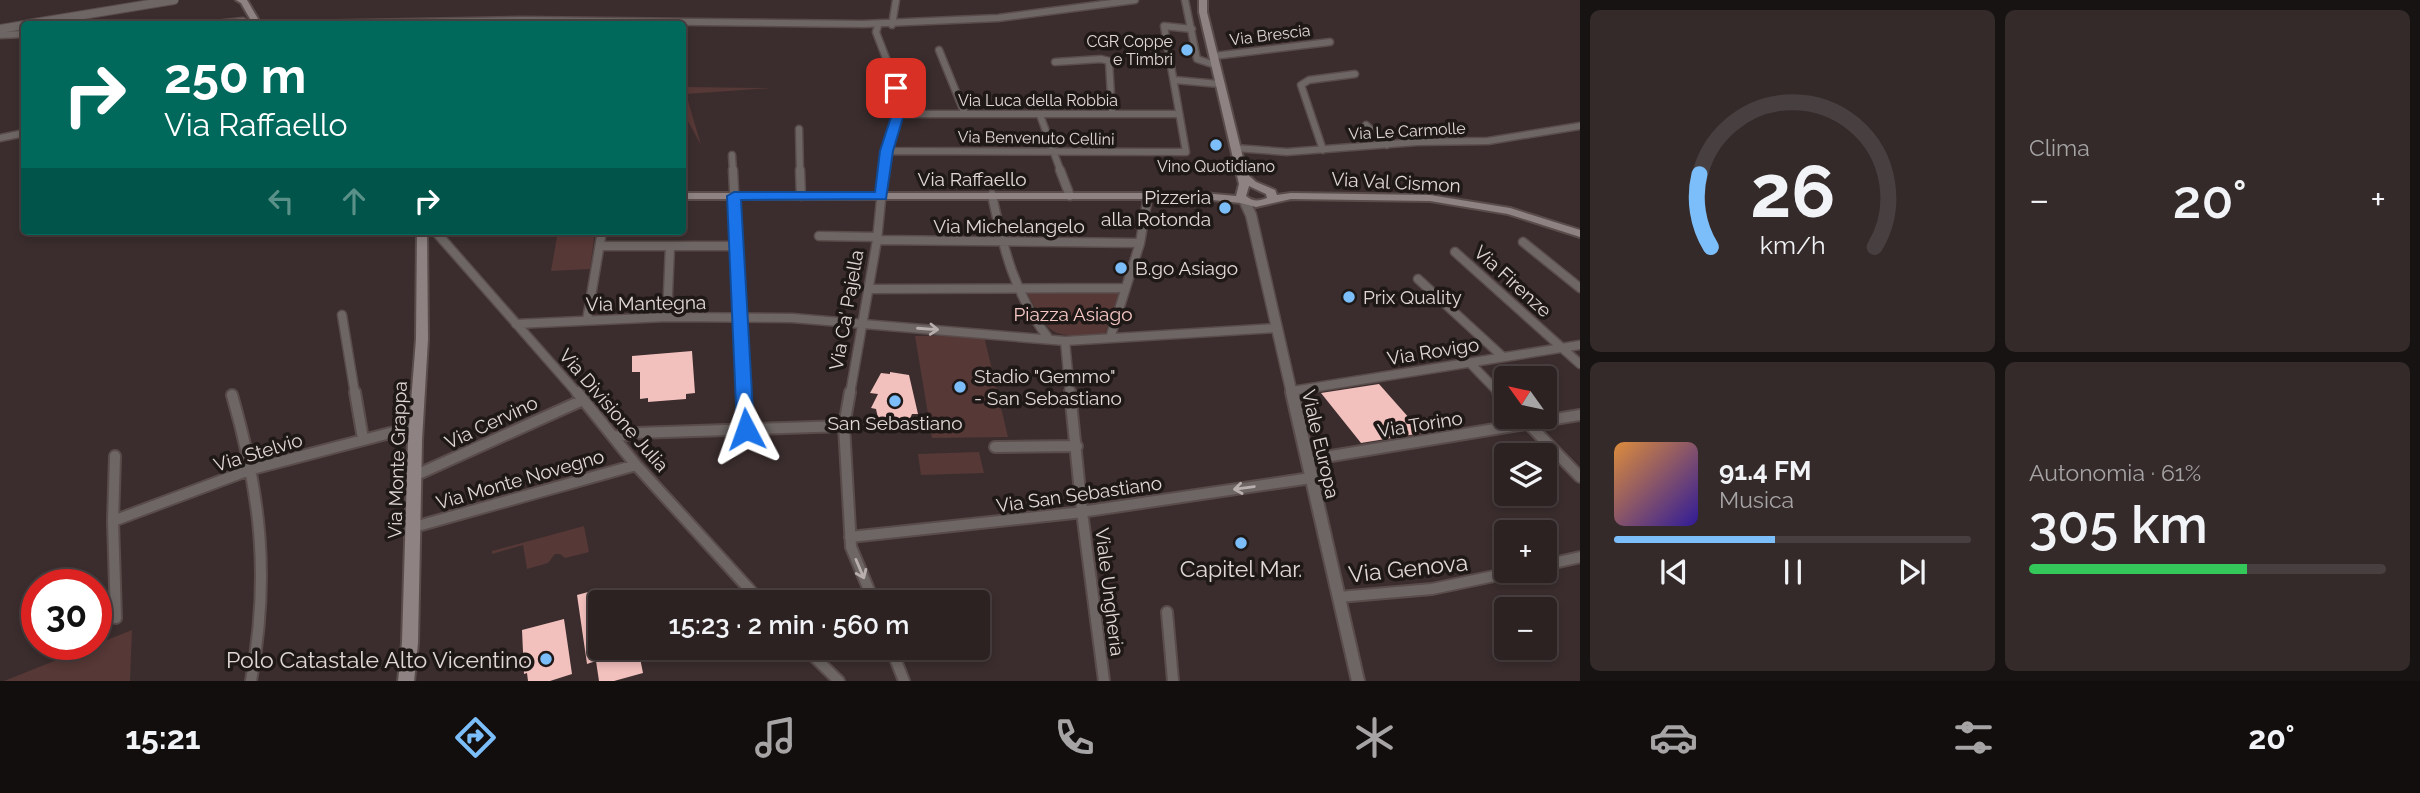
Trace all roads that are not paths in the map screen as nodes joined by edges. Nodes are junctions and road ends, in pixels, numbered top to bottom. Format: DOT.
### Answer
graph roads {
  1 [pos="174,0"];
  2 [pos="243,0"];
  3 [pos="896,0"];
  4 [pos="1135,0"];
  5 [pos="1185,0"];
  6 [pos="1203,0"];
  7 [pos="51,21"];
  8 [pos="255,21"];
  9 [pos="496,21"];
  10 [pos="612,21"];
  11 [pos="686,22"];
  12 [pos="892,24"];
  13 [pos="878,26"];
  14 [pos="21,28"];
  15 [pos="1192,29"];
  16 [pos="14,31"];
  17 [pos="0,32"];
  18 [pos="21,33"];
  19 [pos="1330,42"];
  20 [pos="939,50"];
  21 [pos="1214,61"];
  22 [pos="1055,62"];
  23 [pos="1355,74"];
  24 [pos="1175,80"];
  25 [pos="1219,85"];
  26 [pos="898,114"];
  27 [pos="965,114"];
  28 [pos="1040,114"];
  29 [pos="1112,114"];
  30 [pos="1179,114"];
  31 [pos="1366,125"];
  32 [pos="1580,126"];
  33 [pos="799,129"];
  34 [pos="21,134"];
  35 [pos="0,138"];
  36 [pos="1387,145"];
  37 [pos="1235,148"];
  38 [pos="1324,150"];
  39 [pos="886,151"];
  40 [pos="1055,153"];
  41 [pos="732,155"];
  42 [pos="1242,175"];
  43 [pos="1266,192"];
  44 [pos="992,195"];
  45 [pos="686,196"];
  46 [pos="734,196"];
  47 [pos="801,196"];
  48 [pos="881,196"];
  49 [pos="1069,196"];
  50 [pos="1149,196"];
  51 [pos="1244,196"];
  52 [pos="1291,196"];
  53 [pos="1254,210"];
  54 [pos="1580,234"];
  55 [pos="432,235"];
  56 [pos="433,235"];
  57 [pos="601,235"];
  58 [pos="820,236"];
  59 [pos="877,239"];
  60 [pos="1001,241"];
  61 [pos="1524,242"];
  62 [pos="1140,243"];
  63 [pos="600,246"];
  64 [pos="670,246"];
  65 [pos="736,246"];
  66 [pos="1455,252"];
  67 [pos="1418,279"];
  68 [pos="1017,288"];
  69 [pos="1125,288"];
  70 [pos="1580,288"];
  71 [pos="868,289"];
  72 [pos="342,315"];
  73 [pos="667,317"];
  74 [pos="739,317"];
  75 [pos="587,320"];
  76 [pos="516,324"];
  77 [pos="860,324"];
  78 [pos="1276,328"];
  79 [pos="1049,338"];
  80 [pos="1110,338"];
  81 [pos="1065,341"];
  82 [pos="1580,345"];
  83 [pos="1562,348"];
  84 [pos="1503,357"];
  85 [pos="1471,363"];
  86 [pos="1580,364"];
  87 [pos="1494,387"];
  88 [pos="1292,391"];
  89 [pos="232,395"];
  90 [pos="583,400"];
  91 [pos="1580,415"];
  92 [pos="1558,417"];
  93 [pos="416,426"];
  94 [pos="844,426"];
  95 [pos="1494,426"];
  96 [pos="746,429"];
  97 [pos="1534,429"];
  98 [pos="614,437"];
  99 [pos="363,439"];
  100 [pos="1077,446"];
  101 [pos="995,447"];
  102 [pos="114,456"];
  103 [pos="1307,460"];
  104 [pos="636,465"];
  105 [pos="252,469"];
  106 [pos="414,476"];
  107 [pos="1580,477"];
  108 [pos="1311,478"];
  109 [pos="1082,512"];
  110 [pos="113,521"];
  111 [pos="414,527"];
  112 [pos="850,537"];
  113 [pos="1580,557"];
  114 [pos="1557,562"];
  115 [pos="1494,577"];
  116 [pos="750,590"];
  117 [pos="869,590"];
  118 [pos="1339,597"];
  119 [pos="1167,612"];
  120 [pos="116,618"];
  121 [pos="818,660"];
  122 [pos="896,660"];
  123 [pos="251,681"];
  124 [pos="406,681"];
  125 [pos="839,681"];
  126 [pos="904,681"];
  127 [pos="1104,681"];
  128 [pos="1173,681"];
  129 [pos="1358,681"];
  1 -- 7 [label="street"];
  2 -- 8 [label="main road"];
  3 -- 12 [label="street"];
  4 -- 12 [label="street"];
  5 -- 15 [label="street"];
  6 -- 21 [label="main road"];
  9 -- 10 [label="street"];
  11 -- 13 [label="street"];
  12 -- 13 [label="street"];
  13 -- 26 [label="street, Via Ca' Pajella"];
  14 -- 16 [label="street"];
  15 -- 21 [label="street"];
  15 -- 24 [label="street"];
  16 -- 17 [label="street"];
  16 -- 18 [label="street"];
  19 -- 21 [label="street, Via Brescia"];
  20 -- 27 [label="street"];
  21 -- 25 [label="main road"];
  22 -- 29 [label="street"];
  23 -- 38 [label="street"];
  24 -- 25 [label="street"];
  24 -- 30 [label="street"];
  25 -- 37 [label="main road"];
  26 -- 27 [label="street, Via Luca della Robbia"];
  26 -- 39 [label="street, Via Ca' Pajella"];
  27 -- 28 [label="street, Via Luca della Robbia"];
  28 -- 29 [label="street, Via Luca della Robbia"];
  28 -- 40 [label="street"];
  29 -- 30 [label="street, Via Luca della Robbia"];
  30 -- 40 [label="street, Via Benvenuto Cellini"];
  31 -- 36 [label="street"];
  32 -- 36 [label="street, Via Le Carmolle"];
  33 -- 47 [label="street"];
  34 -- 35 [label="street"];
  36 -- 38 [label="street, Via Le Carmolle"];
  37 -- 38 [label="street, Via Le Carmolle"];
  37 -- 42 [label="main road"];
  39 -- 40 [label="street, Via Benvenuto Cellini"];
  39 -- 48 [label="street, Via Ca' Pajella"];
  40 -- 49 [label="street"];
  41 -- 46 [label="street"];
  42 -- 43 [label="main road"];
  42 -- 51 [label="main road"];
  43 -- 51 [label="main road"];
  43 -- 52 [label="main road, Via Val Cismon"];
  43 -- 53 [label="main road"];
  44 -- 48 [label="main road, Via Raffaello"];
  44 -- 49 [label="main road, Via Raffaello"];
  44 -- 60 [label="street"];
  45 -- 46 [label="main road, Via Raffaello"];
  46 -- 47 [label="main road, Via Raffaello"];
  46 -- 65 [label="street"];
  47 -- 48 [label="main road, Via Raffaello"];
  48 -- 59 [label="street, Via Ca' Pajella"];
  49 -- 50 [label="main road, Via Raffaello"];
  50 -- 51 [label="main road, Via Raffaello"];
  50 -- 62 [label="street"];
  51 -- 53 [label="main road"];
  52 -- 54 [label="main road, Via Val Cismon"];
  53 -- 78 [label="street, Viale Europa"];
  55 -- 93 [label="main road, Via Monte Grappa"];
  56 -- 76 [label="street, Via Divisione Julia"];
  57 -- 63 [label="street"];
  58 -- 59 [label="street, Via Michelangelo"];
  59 -- 60 [label="street, Via Michelangelo"];
  59 -- 71 [label="street, Via Ca' Pajella"];
  60 -- 62 [label="street, Via Michelangelo"];
  60 -- 68 [label="street"];
  61 -- 70 [label="street"];
  62 -- 69 [label="street"];
  63 -- 64 [label="street"];
  63 -- 75 [label="street"];
  64 -- 65 [label="street"];
  64 -- 73 [label="street"];
  65 -- 74 [label="street"];
  66 -- 83 [label="street, Via Firenze"];
  67 -- 84 [label="street"];
  68 -- 69 [label="street"];
  68 -- 71 [label="street"];
  68 -- 79 [label="street"];
  69 -- 80 [label="street"];
  71 -- 77 [label="street, Via Ca' Pajella"];
  72 -- 99 [label="street"];
  73 -- 74 [label="street, Via Mantegna"];
  73 -- 75 [label="street, Via Mantegna"];
  74 -- 77 [label="street, Via Mantegna"];
  74 -- 96 [label="street"];
  75 -- 76 [label="street, Via Mantegna"];
  76 -- 90 [label="street, Via Divisione Julia"];
  77 -- 79 [label="street, Via Mantegna, one-way"];
  77 -- 94 [label="street, Via Ca' Pajella"];
  78 -- 80 [label="street, Via Mantegna"];
  78 -- 88 [label="street, Viale Europa"];
  79 -- 81 [label="street, Via Mantegna"];
  80 -- 81 [label="street, Via Mantegna"];
  81 -- 100 [label="street, Viale Ungheria"];
  82 -- 83 [label="street, Via Rovigo"];
  83 -- 84 [label="street, Via Rovigo"];
  83 -- 86 [label="street, Via Firenze"];
  84 -- 85 [label="street, Via Rovigo"];
  85 -- 87 [label="street"];
  85 -- 88 [label="street, Via Rovigo"];
  88 -- 103 [label="street, Viale Europa"];
  89 -- 105 [label="street"];
  90 -- 98 [label="street, Via Divisione Julia"];
  90 -- 106 [label="street, Via Cervino"];
  91 -- 92 [label="street, Via Torino"];
  93 -- 99 [label="street, Via Stelvio"];
  93 -- 106 [label="main road, Via Monte Grappa"];
  94 -- 96 [label="street"];
  94 -- 112 [label="street, Via Ca' Pajella"];
  95 -- 103 [label="street, Via Torino"];
  96 -- 98 [label="street"];
  97 -- 107 [label="street"];
  98 -- 104 [label="street, Via Divisione Julia"];
  99 -- 105 [label="street, Via Stelvio"];
  100 -- 101 [label="street"];
  100 -- 109 [label="street, Viale Ungheria"];
  102 -- 110 [label="street"];
  103 -- 108 [label="street, Viale Europa"];
  104 -- 111 [label="street, Via Monte Novegno"];
  104 -- 116 [label="street, Via Divisione Julia"];
  105 -- 110 [label="street, Via Stelvio"];
  105 -- 123 [label="street"];
  106 -- 111 [label="main road, Via Monte Grappa"];
  108 -- 109 [label="street, Via San Sebastiano, one-way"];
  108 -- 118 [label="street, Viale Europa"];
  109 -- 112 [label="street, Via San Sebastiano"];
  109 -- 127 [label="street, Viale Ungheria"];
  110 -- 120 [label="street"];
  111 -- 124 [label="main road, Via Monte Grappa"];
  112 -- 117 [label="street, Via Ca' Pajella, one-way"];
  113 -- 114 [label="street"];
  115 -- 118 [label="street, Via Genova"];
  118 -- 129 [label="street, Viale Europa"];
  119 -- 128 [label="street"];
  121 -- 125 [label="street"];
  122 -- 126 [label="street"];
}
